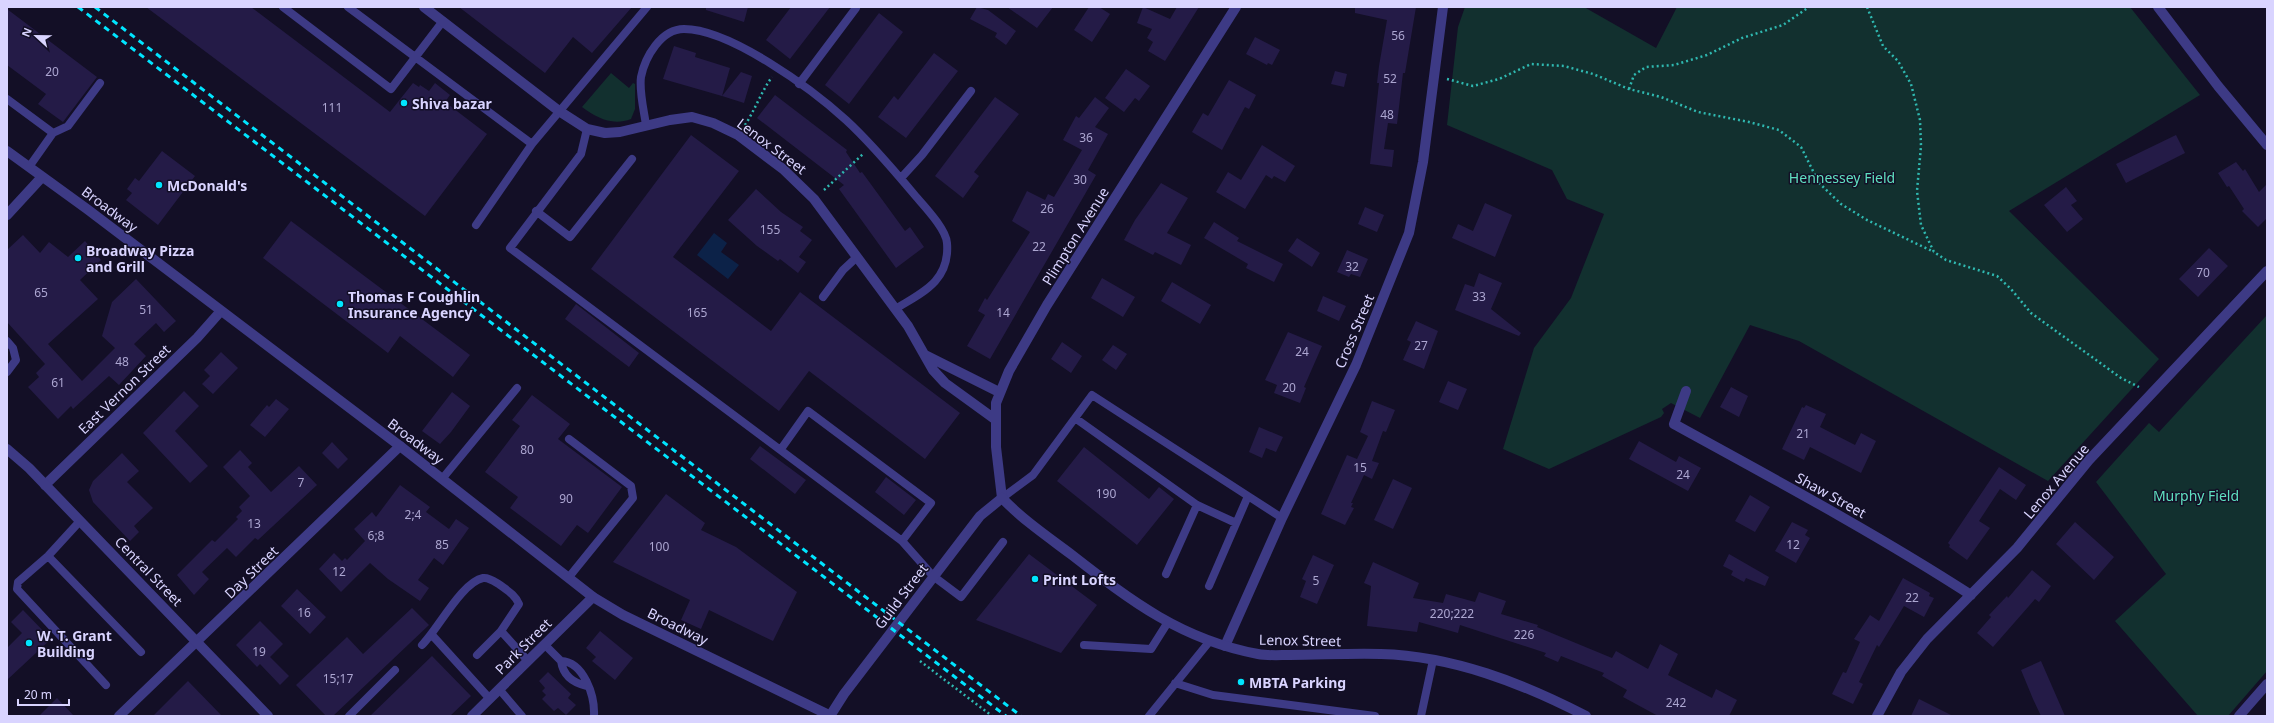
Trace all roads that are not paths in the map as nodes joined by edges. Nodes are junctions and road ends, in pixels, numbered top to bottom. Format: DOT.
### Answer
graph roads {
  1 [pos="283,7"];
  2 [pos="348,7"];
  3 [pos="424,7"];
  4 [pos="647,7"];
  5 [pos="1236,7"];
  6 [pos="1443,7"];
  7 [pos="2158,7"];
  8 [pos="856,8"];
  9 [pos="443,21"];
  10 [pos="416,57"];
  11 [pos="100,83"];
  12 [pos="799,84"];
  13 [pos="971,91"];
  14 [pos="7,99"];
  15 [pos="559,111"];
  16 [pos="646,125"];
  17 [pos="587,129"];
  18 [pos="53,133"];
  19 [pos="532,144"];
  20 [pos="2267,145"];
  21 [pos="7,151"];
  22 [pos="632,159"];
  23 [pos="29,167"];
  24 [pos="42,177"];
  25 [pos="901,178"];
  26 [pos="536,211"];
  27 [pos="7,215"];
  28 [pos="476,225"];
  29 [pos="857,257"];
  30 [pos="2267,271"];
  31 [pos="823,296"];
  32 [pos="895,308"];
  33 [pos="220,312"];
  34 [pos="7,341"];
  35 [pos="925,355"];
  36 [pos="7,372"];
  37 [pos="517,388"];
  38 [pos="1686,391"];
  39 [pos="999,392"];
  40 [pos="1075,418"];
  41 [pos="996,420"];
  42 [pos="570,439"];
  43 [pos="400,446"];
  44 [pos="7,449"];
  45 [pos="781,449"];
  46 [pos="442,479"];
  47 [pos="45,484"];
  48 [pos="1248,496"];
  49 [pos="1002,498"];
  50 [pos="1197,505"];
  51 [pos="1282,518"];
  52 [pos="80,521"];
  53 [pos="1236,523"];
  54 [pos="902,541"];
  55 [pos="1003,542"];
  56 [pos="48,556"];
  57 [pos="1166,574"];
  58 [pos="933,576"];
  59 [pos="568,577"];
  60 [pos="1209,586"];
  61 [pos="1971,595"];
  62 [pos="593,597"];
  63 [pos="1168,622"];
  64 [pos="501,632"];
  65 [pos="432,635"];
  66 [pos="198,642"];
  67 [pos="1209,642"];
  68 [pos="422,645"];
  69 [pos="545,645"];
  70 [pos="1084,645"];
  71 [pos="1225,646"];
  72 [pos="141,652"];
  73 [pos="477,655"];
  74 [pos="1433,660"];
  75 [pos="528,661"];
  76 [pos="395,670"];
  77 [pos="1175,683"];
  78 [pos="2267,684"];
  79 [pos="106,685"];
  80 [pos="499,690"];
  81 [pos="490,699"];
  82 [pos="120,716"];
  83 [pos="268,716"];
  84 [pos="349,716"];
  85 [pos="472,716"];
  86 [pos="522,716"];
  87 [pos="594,716"];
  88 [pos="830,716"];
  89 [pos="1149,716"];
  90 [pos="1375,716"];
  91 [pos="1421,716"];
  92 [pos="1586,716"];
  93 [pos="1877,716"];
  94 [pos="2239,716"];
  1 -- 10 [label="lane"];
  2 -- 10 [label="lane"];
  3 -- 9 [label="street, Lenox Street"];
  4 -- 15 [label="lane"];
  5 -- 39 [label="street, Plimpton Avenue"];
  6 -- 51 [label="street, Cross Street"];
  7 -- 20 [label="street"];
  8 -- 12 [label="lane"];
  9 -- 10 [label="lane"];
  9 -- 15 [label="street, Lenox Street"];
  10 -- 19 [label="lane"];
  11 -- 18 [label="lane"];
  12 -- 16 [label="lane"];
  12 -- 25 [label="lane"];
  13 -- 25 [label="lane"];
  14 -- 18 [label="lane"];
  15 -- 17 [label="street, Lenox Street"];
  15 -- 19 [label="lane"];
  16 -- 17 [label="street, Lenox Street"];
  16 -- 29 [label="street, Lenox Street"];
  17 -- 26 [label="lane"];
  18 -- 23 [label="lane"];
  19 -- 28 [label="lane"];
  21 -- 23 [label="street, Broadway"];
  22 -- 26 [label="lane"];
  23 -- 24 [label="street, Broadway"];
  24 -- 27 [label="street"];
  24 -- 33 [label="street, Broadway"];
  25 -- 32 [label="lane"];
  26 -- 45 [label="lane"];
  29 -- 31 [label="lane"];
  29 -- 32 [label="street, Lenox Street"];
  30 -- 61 [label="street, Lenox Avenue"];
  32 -- 35 [label="street, Lenox Street"];
  33 -- 43 [label="street, Broadway"];
  33 -- 47 [label="street, East Vernon Street"];
  34 -- 36 [label="lane"];
  35 -- 39 [label="street"];
  35 -- 41 [label="street, Lenox Street"];
  37 -- 46 [label="lane"];
  38 -- 61 [label="street, Shaw Street"];
  39 -- 41 [label="street, Plimpton Avenue"];
  40 -- 48 [label="lane"];
  40 -- 49 [label="lane"];
  40 -- 50 [label="lane"];
  41 -- 49 [label="street, Plimpton Avenue"];
  42 -- 59 [label="lane"];
  43 -- 46 [label="street, Broadway"];
  43 -- 66 [label="street, Day Street"];
  44 -- 47 [label="street, Central Street"];
  45 -- 54 [label="lane"];
  45 -- 54 [label="lane"];
  46 -- 59 [label="street, Broadway"];
  47 -- 52 [label="street, Central Street"];
  48 -- 51 [label="lane"];
  48 -- 53 [label="lane"];
  49 -- 58 [label="street, Guild Street"];
  49 -- 63 [label="street, Lenox Street"];
  50 -- 53 [label="lane"];
  50 -- 57 [label="lane"];
  51 -- 71 [label="street, Cross Street"];
  52 -- 56 [label="lane"];
  52 -- 66 [label="street, Central Street"];
  53 -- 60 [label="lane"];
  54 -- 58 [label="lane"];
  55 -- 58 [label="lane"];
  56 -- 72 [label="lane"];
  56 -- 79 [label="lane"];
  58 -- 88 [label="street, Guild Street"];
  59 -- 62 [label="street, Broadway"];
  61 -- 93 [label="street, Lenox Avenue"];
  62 -- 69 [label="street, Park Street"];
  62 -- 88 [label="street, Broadway"];
  63 -- 67 [label="street, Lenox Street"];
  63 -- 70 [label="lane"];
  64 -- 65 [label="lane"];
  64 -- 73 [label="lane"];
  64 -- 75 [label="lane"];
  65 -- 68 [label="lane"];
  65 -- 81 [label="lane"];
  66 -- 82 [label="street, Day Street"];
  66 -- 83 [label="street, Central Street"];
  67 -- 71 [label="street, Lenox Street"];
  67 -- 77 [label="lane"];
  69 -- 75 [label="street, Park Street"];
  69 -- 87 [label="lane"];
  71 -- 74 [label="street, Lenox Street"];
  74 -- 91 [label="lane"];
  74 -- 92 [label="street, Lenox Street"];
  75 -- 80 [label="street, Park Street"];
  76 -- 84 [label="lane"];
  77 -- 89 [label="lane"];
  77 -- 90 [label="lane"];
  78 -- 94 [label="street"];
  80 -- 81 [label="street, Park Street"];
  80 -- 86 [label="lane"];
  81 -- 85 [label="street, Park Street"];
}
